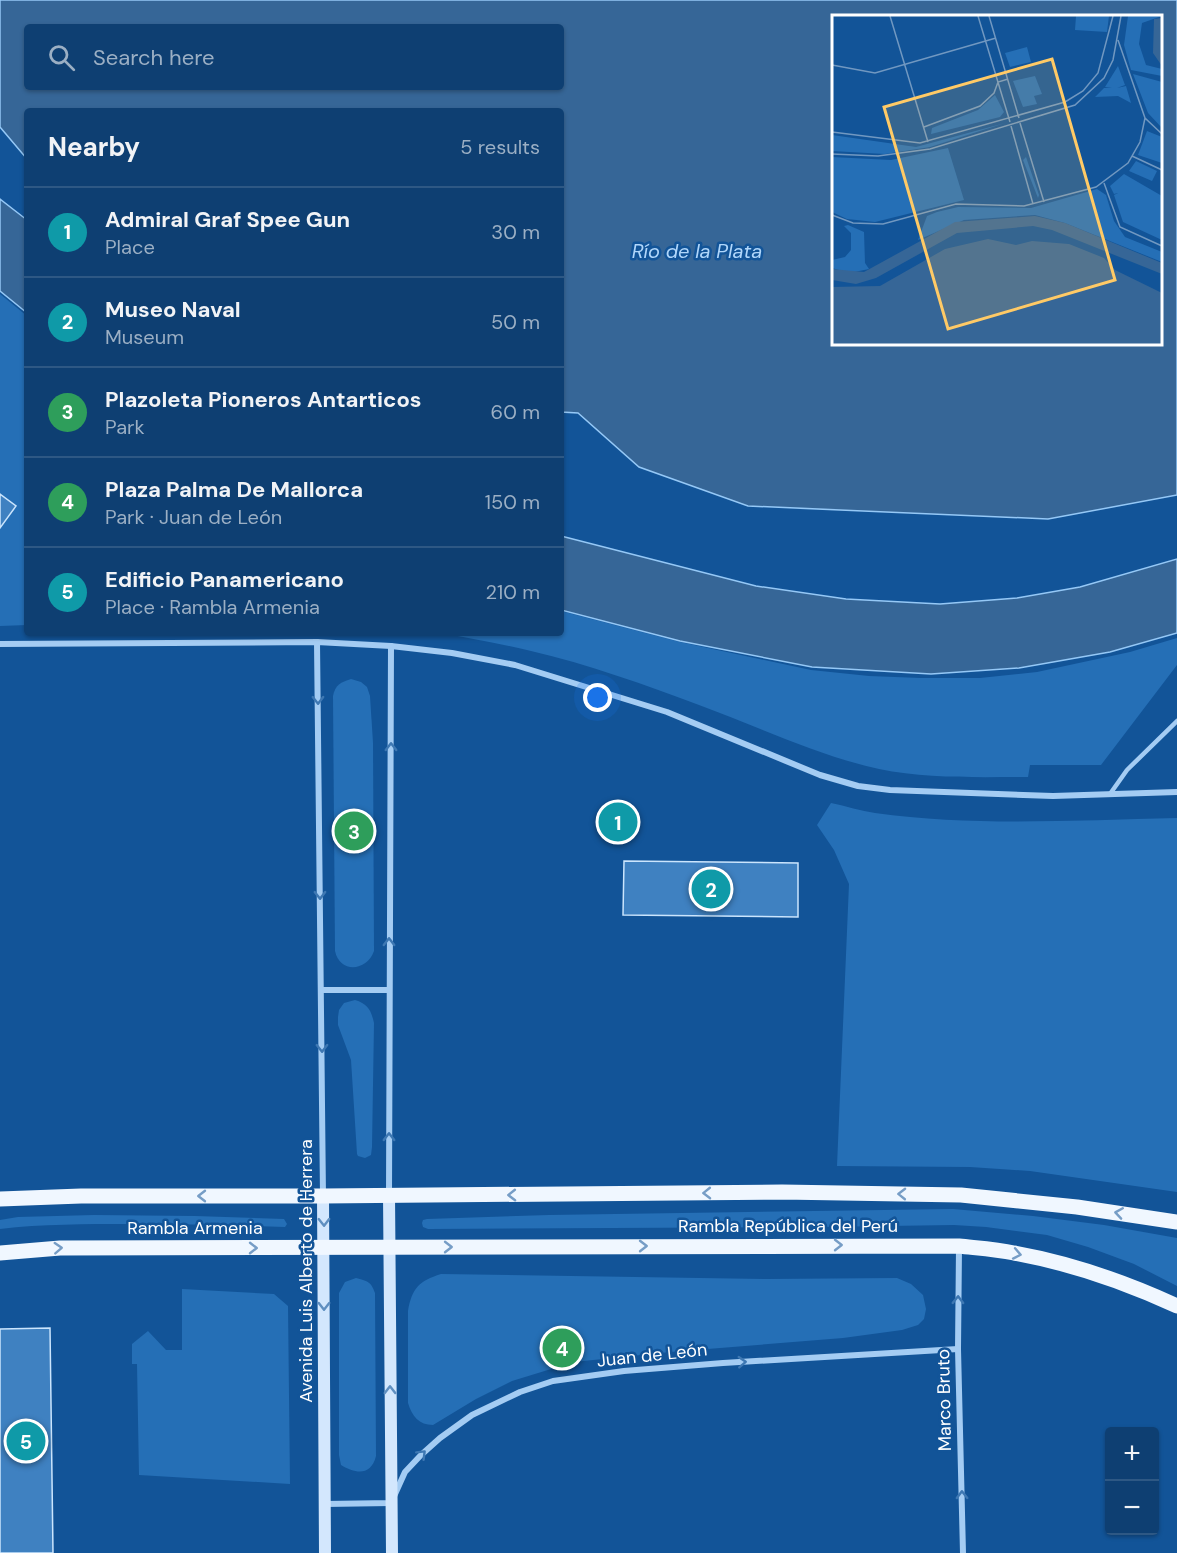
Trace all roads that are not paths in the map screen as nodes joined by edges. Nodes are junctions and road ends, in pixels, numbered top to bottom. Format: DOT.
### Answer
graph roads {
  1 [pos="317,642"];
  2 [pos="0,644"];
  3 [pos="391,646"];
  4 [pos="1177,721"];
  5 [pos="1177,792"];
  6 [pos="1110,794"];
  7 [pos="321,990"];
  8 [pos="389,990"];
  9 [pos="389,1195"];
  10 [pos="323,1196"];
  11 [pos="0,1199"];
  12 [pos="1177,1222"];
  13 [pos="959,1246"];
  14 [pos="324,1248"];
  15 [pos="389,1248"];
  16 [pos="0,1253"];
  17 [pos="1177,1306"];
  18 [pos="958,1349"];
  19 [pos="391,1503"];
  20 [pos="325,1504"];
  21 [pos="325,1553"];
  22 [pos="392,1553"];
  23 [pos="963,1553"];
  1 -- 2 [label="street"];
  1 -- 3 [label="street"];
  1 -- 7 [label="street, Avenida Luis Alberto de Herrera, one-way"];
  3 -- 6 [label="street"];
  8 -- 3 [label="street, one-way"];
  4 -- 6 [label="lane"];
  5 -- 6 [label="street"];
  7 -- 8 [label="street"];
  7 -- 10 [label="street, Avenida Luis Alberto de Herrera, one-way"];
  9 -- 8 [label="street, one-way"];
  9 -- 10 [label="main road, Rambla Armenia"];
  12 -- 9 [label="main road, Rambla República del Perú, one-way"];
  9 -- 15 [label="main road"];
  10 -- 11 [label="main road, Rambla Armenia, one-way"];
  10 -- 14 [label="main road, Avenida Luis Alberto de Herrera, one-way"];
  15 -- 13 [label="main road, Rambla República del Perú, one-way"];
  13 -- 17 [label="main road, Rambla República del Perú, one-way"];
  18 -- 13 [label="street, Marco Bruto, one-way"];
  14 -- 15 [label="main road, Rambla Armenia"];
  16 -- 14 [label="main road, Rambla Armenia, one-way"];
  14 -- 20 [label="main road, Avenida Luis Alberto de Herrera, one-way"];
  19 -- 15 [label="main road, one-way"];
  19 -- 18 [label="street, Juan de León, one-way"];
  23 -- 18 [label="street, Marco Bruto, one-way"];
  19 -- 20 [label="street"];
  19 -- 22 [label="main road"];
  20 -- 21 [label="main road, Avenida Luis Alberto de Herrera"];
}
